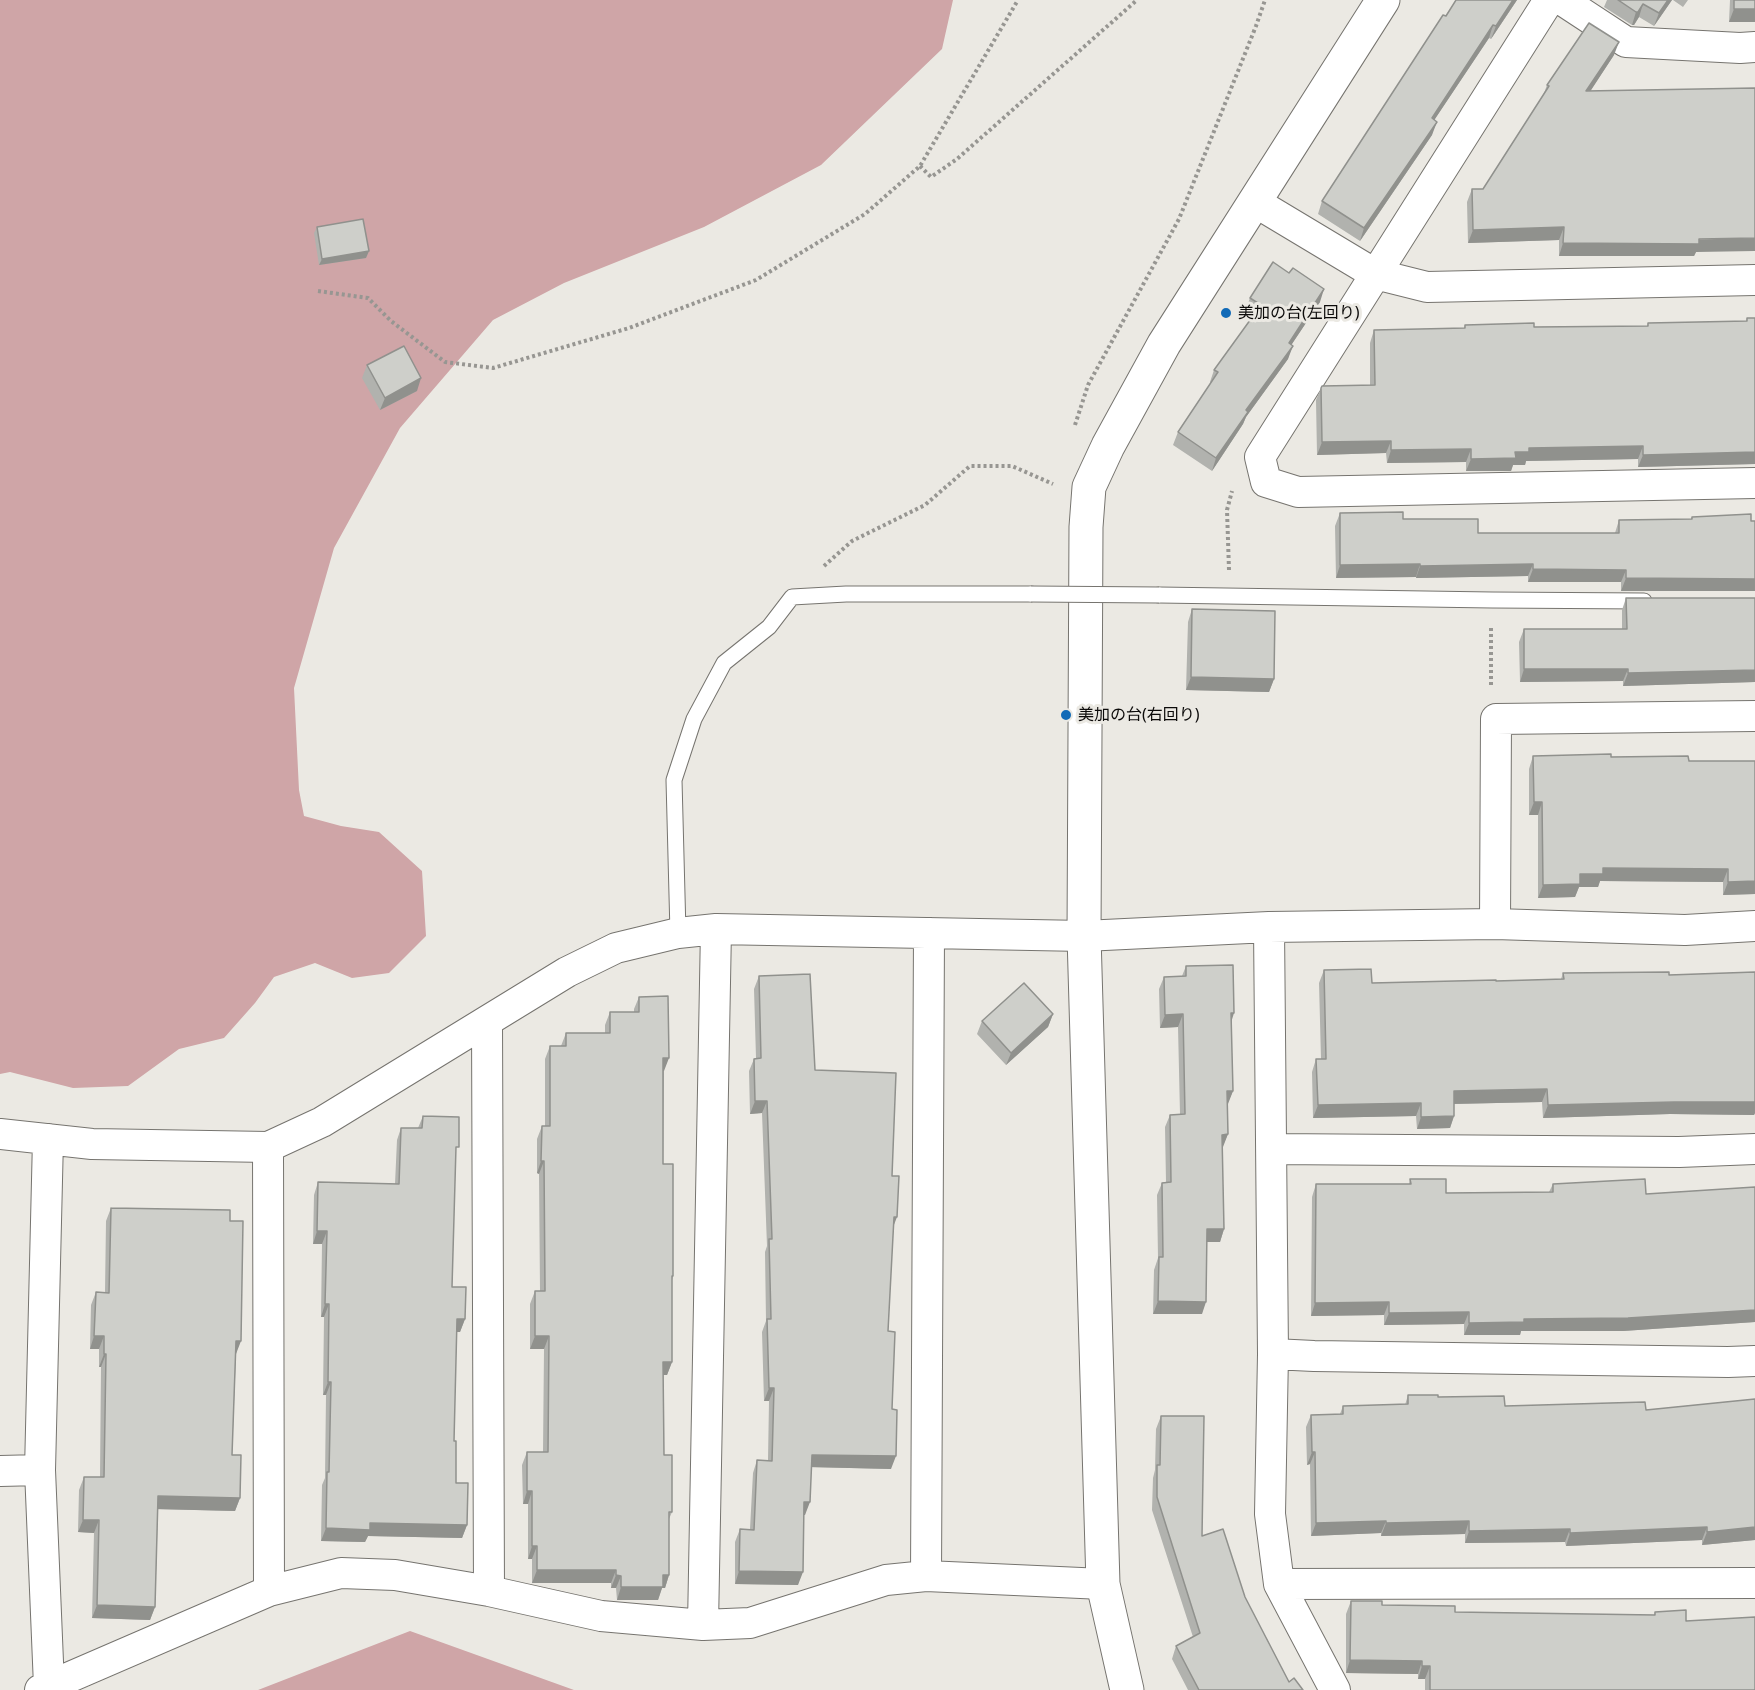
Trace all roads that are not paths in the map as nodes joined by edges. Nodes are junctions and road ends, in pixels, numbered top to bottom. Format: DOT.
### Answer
graph roads {
  1 [pos="1383,0"];
  2 [pos="1549,0"];
  3 [pos="1562,0"];
  4 [pos="1755,47"];
  5 [pos="1255,202"];
  6 [pos="1376,274"];
  7 [pos="1755,280"];
  8 [pos="1755,483"];
  9 [pos="1659,601"];
  10 [pos="1755,716"];
  11 [pos="1495,924"];
  12 [pos="1755,926"];
  13 [pos="1269,927"];
  14 [pos="716,929"];
  15 [pos="678,933"];
  16 [pos="929,933"];
  17 [pos="1084,936"];
  18 [pos="488,1021"];
  19 [pos="0,1134"];
  20 [pos="48,1139"];
  21 [pos="268,1147"];
  22 [pos="1272,1149"];
  23 [pos="1755,1149"];
  24 [pos="1273,1354"];
  25 [pos="1755,1361"];
  26 [pos="40,1470"];
  27 [pos="0,1471"];
  28 [pos="926,1576"];
  29 [pos="1755,1583"];
  30 [pos="1103,1584"];
  31 [pos="1279,1584"];
  32 [pos="269,1591"];
  33 [pos="489,1592"];
  34 [pos="703,1625"];
  35 [pos="45,1688"];
  36 [pos="1127,1690"];
  37 [pos="1335,1690"];
  1 -- 5 [label="street"];
  2 -- 6 [label="street"];
  3 -- 4 [label="street"];
  5 -- 6 [label="street"];
  5 -- 17 [label="street"];
  6 -- 7 [label="street"];
  6 -- 8 [label="street"];
  9 -- 15 [label="lane, bridge"];
  10 -- 11 [label="street"];
  11 -- 12 [label="street"];
  11 -- 13 [label="street"];
  13 -- 17 [label="street"];
  13 -- 22 [label="street"];
  14 -- 15 [label="street"];
  14 -- 16 [label="street"];
  14 -- 34 [label="street"];
  15 -- 18 [label="street"];
  16 -- 17 [label="street"];
  16 -- 28 [label="street"];
  17 -- 30 [label="street"];
  18 -- 21 [label="street"];
  18 -- 33 [label="street"];
  19 -- 20 [label="street"];
  20 -- 21 [label="street"];
  20 -- 26 [label="street"];
  21 -- 32 [label="street"];
  22 -- 23 [label="street"];
  22 -- 24 [label="street"];
  24 -- 25 [label="street"];
  24 -- 31 [label="street"];
  26 -- 27 [label="street"];
  26 -- 35 [label="street"];
  28 -- 30 [label="street"];
  28 -- 34 [label="street"];
  29 -- 31 [label="street"];
  30 -- 36 [label="street"];
  31 -- 37 [label="street"];
  32 -- 33 [label="street"];
  32 -- 35 [label="street"];
  33 -- 34 [label="street"];
}
